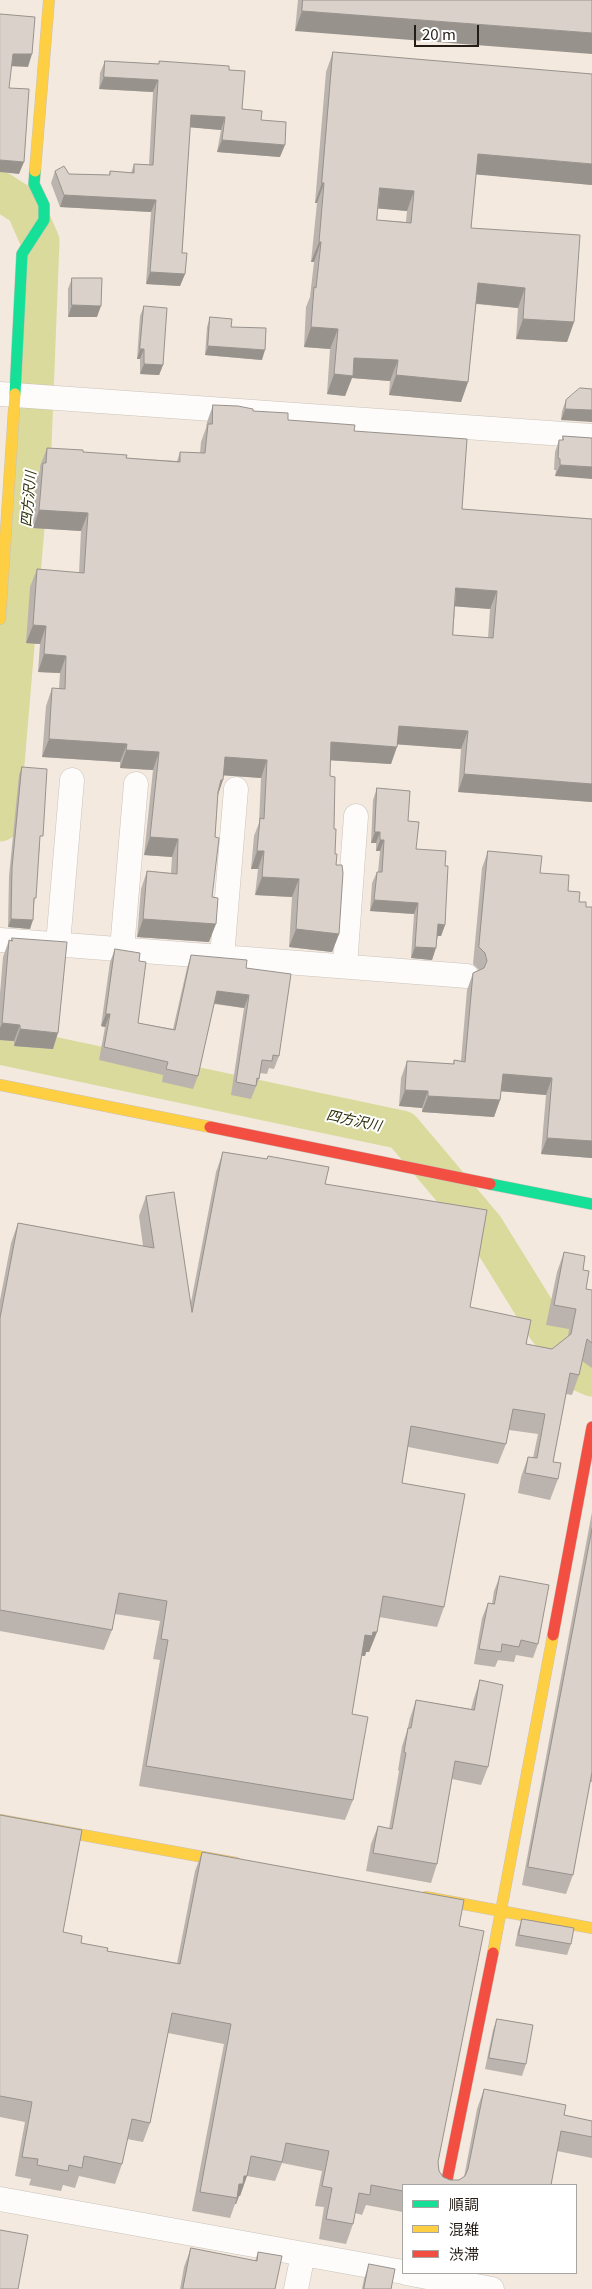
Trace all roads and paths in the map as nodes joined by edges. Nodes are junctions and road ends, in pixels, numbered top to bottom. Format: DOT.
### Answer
graph roads {
  1 [pos="49,0"];
  2 [pos="8,395"];
  3 [pos="592,436"];
  4 [pos="0,620"];
  5 [pos="72,780"];
  6 [pos="136,784"];
  7 [pos="236,789"];
  8 [pos="356,816"];
  9 [pos="0,940"];
  10 [pos="58,944"];
  11 [pos="122,949"];
  12 [pos="222,957"];
  13 [pos="345,966"];
  14 [pos="467,976"];
  15 [pos="0,1085"];
  16 [pos="592,1204"];
  17 [pos="592,1427"];
  18 [pos="0,1820"];
  19 [pos="246,1864"];
  20 [pos="413,1895"];
  21 [pos="501,1911"];
  22 [pos="592,1928"];
  23 [pos="446,2184"];
  24 [pos="0,2199"];
  25 [pos="303,2254"];
  26 [pos="402,2274"];
  27 [pos="403,2274"];
  28 [pos="418,2277"];
  29 [pos="296,2289"];
  30 [pos="492,2289"];
  1 -- 2 [label="street"];
  2 -- 3 [label="street"];
  2 -- 4 [label="street"];
  5 -- 10 [label="street"];
  6 -- 11 [label="street"];
  7 -- 12 [label="street"];
  8 -- 13 [label="street"];
  9 -- 10 [label="street"];
  10 -- 11 [label="street"];
  11 -- 12 [label="street"];
  12 -- 13 [label="street"];
  13 -- 14 [label="street"];
  15 -- 16 [label="street"];
  17 -- 21 [label="street"];
  18 -- 19 [label="street"];
  20 -- 21 [label="street"];
  21 -- 22 [label="street"];
  21 -- 23 [label="street"];
  24 -- 25 [label="street"];
  25 -- 26 [label="street"];
  25 -- 29 [label="street"];
  27 -- 28 [label="street"];
  28 -- 30 [label="street"];
}
